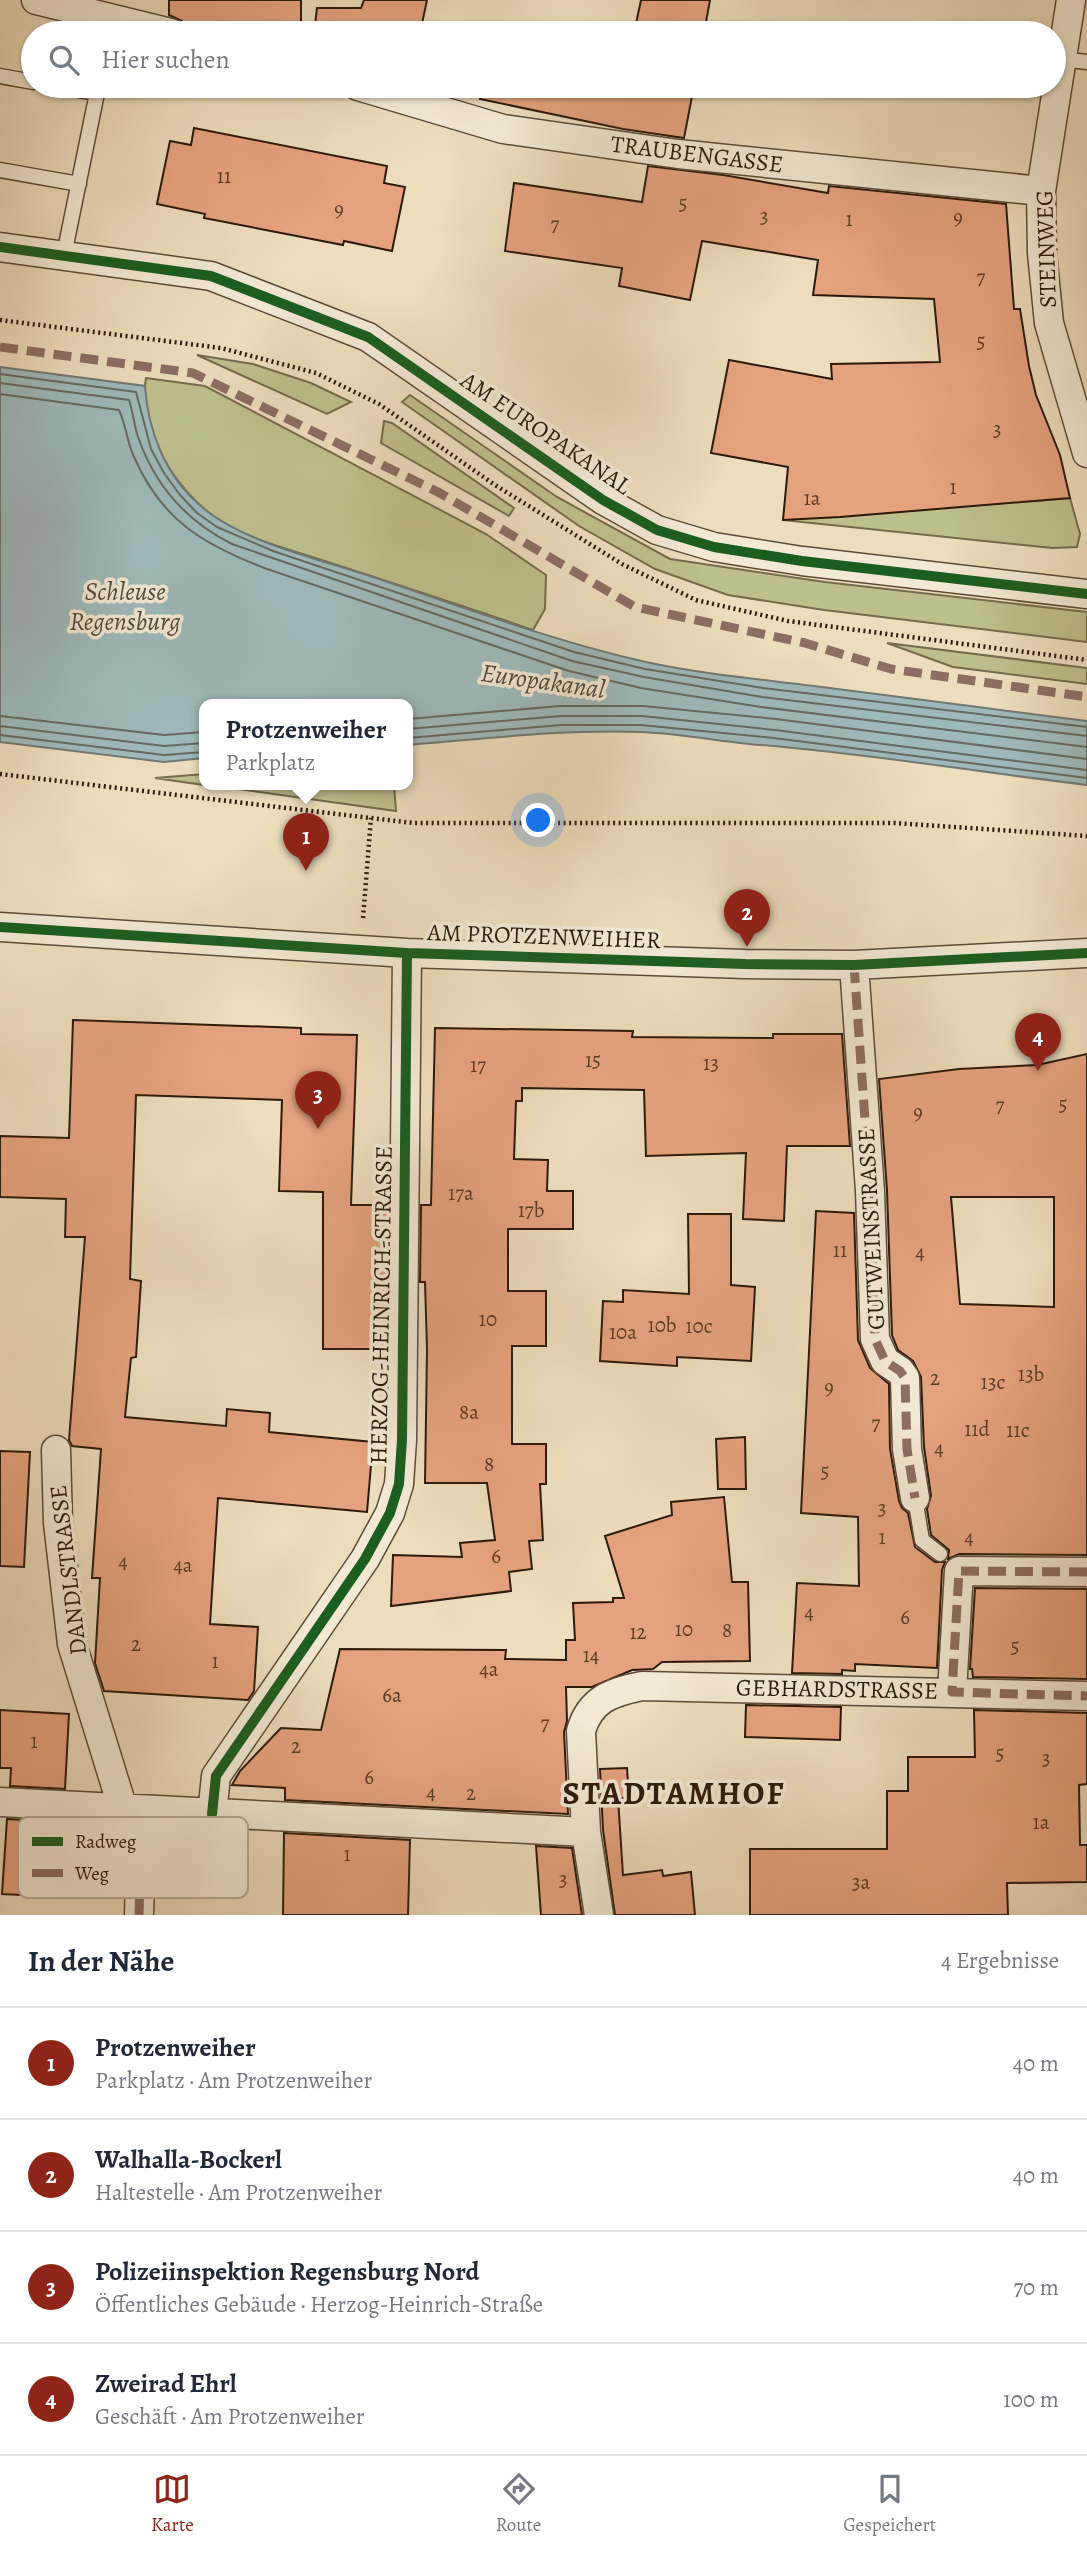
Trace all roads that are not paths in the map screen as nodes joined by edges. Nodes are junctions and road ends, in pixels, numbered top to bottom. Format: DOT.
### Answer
graph roads {
  1 [pos="1071,0"];
  2 [pos="36,1"];
  3 [pos="120,21"];
  4 [pos="1074,61"];
  5 [pos="0,76"];
  6 [pos="21,80"];
  7 [pos="1066,93"];
  8 [pos="96,98"];
  9 [pos="398,98"];
  10 [pos="1065,98"];
  11 [pos="0,170"];
  12 [pos="79,184"];
  13 [pos="1041,191"];
  14 [pos="0,247"];
  15 [pos="64,255"];
  16 [pos="1087,453"];
  17 [pos="1087,594"];
  18 [pos="0,928"];
  19 [pos="407,953"];
  20 [pos="1087,953"];
  21 [pos="854,965"];
  22 [pos="55,1450"];
  23 [pos="915,1498"];
  24 [pos="951,1564"];
  25 [pos="1087,1572"];
  26 [pos="953,1692"];
  27 [pos="1087,1696"];
  28 [pos="0,1802"];
  29 [pos="133,1809"];
  30 [pos="212,1814"];
  31 [pos="133,1817"];
  32 [pos="586,1832"];
  33 [pos="599,1915"];
  1 -- 4 [label="street, STEINWEG"];
  2 -- 3 [label="street"];
  4 -- 7 [label="street, STEINWEG"];
  5 -- 6 [label="lane"];
  8 -- 12 [label="lane"];
  9 -- 13 [label="street, TRAUBENGASSE"];
  10 -- 13 [label="street, STEINWEG"];
  11 -- 12 [label="lane"];
  12 -- 15 [label="lane"];
  13 -- 16 [label="street, STEINWEG"];
  14 -- 15 [label="street, AM EUROPAKANAL"];
  15 -- 17 [label="street, AM EUROPAKANAL"];
  18 -- 19 [label="street, AM PROTZENWEIHER"];
  19 -- 21 [label="street, AM PROTZENWEIHER"];
  19 -- 30 [label="street, HERZOG-HEINRICH-STRASSE"];
  20 -- 21 [label="street, AM PROTZENWEIHER"];
  21 -- 23 [label="street, GUTWEINSTRASSE"];
  22 -- 29 [label="street, DANDLSTRASSE"];
  23 -- 24 [label="lane, GUTWEINSTRASSE"];
  24 -- 25 [label="street"];
  24 -- 26 [label="street"];
  26 -- 27 [label="street, GEBHARDSTRASSE"];
  26 -- 32 [label="street, GEBHARDSTRASSE"];
  28 -- 29 [label="street"];
  29 -- 30 [label="street"];
  29 -- 31 [label="street, DANDLSTRASSE"];
  30 -- 32 [label="street"];
  32 -- 33 [label="street"];
}
